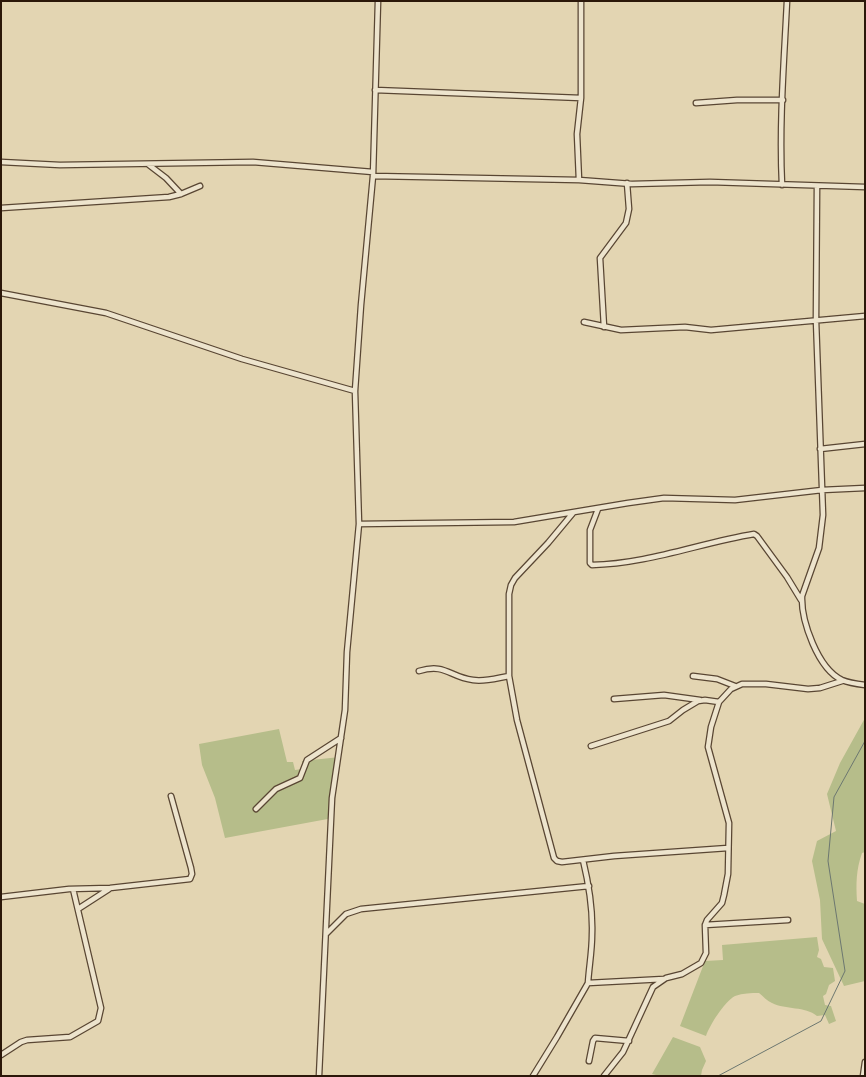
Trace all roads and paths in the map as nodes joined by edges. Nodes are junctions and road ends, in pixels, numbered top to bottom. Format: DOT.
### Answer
graph roads {
  1 [pos="378,1"];
  2 [pos="581,1"];
  3 [pos="787,1"];
  4 [pos="375,90"];
  5 [pos="580,98"];
  6 [pos="783,100"];
  7 [pos="696,102"];
  8 [pos="1,162"];
  9 [pos="149,164"];
  10 [pos="373,174"];
  11 [pos="579,180"];
  12 [pos="627,183"];
  13 [pos="782,185"];
  14 [pos="200,186"];
  15 [pos="817,186"];
  16 [pos="865,187"];
  17 [pos="181,194"];
  18 [pos="1,208"];
  19 [pos="1,293"];
  20 [pos="865,316"];
  21 [pos="816,320"];
  22 [pos="584,322"];
  23 [pos="604,327"];
  24 [pos="356,391"];
  25 [pos="865,438"];
  26 [pos="863,444"];
  27 [pos="820,449"];
  28 [pos="865,488"];
  29 [pos="822,490"];
  30 [pos="598,509"];
  31 [pos="573,513"];
  32 [pos="359,524"];
  33 [pos="802,601"];
  34 [pos="419,670"];
  35 [pos="509,676"];
  36 [pos="693,676"];
  37 [pos="842,681"];
  38 [pos="865,685"];
  39 [pos="735,686"];
  40 [pos="614,699"];
  41 [pos="701,700"];
  42 [pos="719,702"];
  43 [pos="341,738"];
  44 [pos="591,746"];
  45 [pos="171,796"];
  46 [pos="256,809"];
  47 [pos="728,848"];
  48 [pos="583,860"];
  49 [pos="589,886"];
  50 [pos="110,888"];
  51 [pos="73,889"];
  52 [pos="1,897"];
  53 [pos="78,909"];
  54 [pos="788,920"];
  55 [pos="705,925"];
  56 [pos="326,935"];
  57 [pos="666,978"];
  58 [pos="588,983"];
  59 [pos="628,1041"];
  60 [pos="1,1055"];
  61 [pos="589,1061"];
  62 [pos="865,1062"];
  63 [pos="319,1076"];
  64 [pos="533,1076"];
  65 [pos="604,1076"];
  66 [pos="862,1076"];
  1 -- 4 [label="street"];
  2 -- 5 [label="street"];
  3 -- 6 [label="street"];
  4 -- 5 [label="street"];
  4 -- 10 [label="street"];
  5 -- 11 [label="street"];
  6 -- 7 [label="street"];
  6 -- 13 [label="street"];
  8 -- 9 [label="street"];
  9 -- 10 [label="street"];
  9 -- 17 [label="street"];
  10 -- 11 [label="street"];
  10 -- 24 [label="street"];
  11 -- 12 [label="street"];
  12 -- 13 [label="street"];
  12 -- 23 [label="street"];
  13 -- 15 [label="street"];
  14 -- 17 [label="street"];
  15 -- 16 [label="street"];
  15 -- 21 [label="street"];
  17 -- 18 [label="street"];
  19 -- 24 [label="street"];
  20 -- 21 [label="street"];
  21 -- 23 [label="street"];
  21 -- 27 [label="street"];
  22 -- 23 [label="street"];
  24 -- 32 [label="street"];
  25 -- 26 [label="street"];
  26 -- 27 [label="street"];
  27 -- 29 [label="street"];
  28 -- 29 [label="street"];
  29 -- 30 [label="street"];
  29 -- 33 [label="street"];
  30 -- 31 [label="street"];
  30 -- 33 [label="street"];
  31 -- 32 [label="street"];
  31 -- 35 [label="street"];
  32 -- 43 [label="street"];
  33 -- 37 [label="street"];
  34 -- 35 [label="street"];
  35 -- 48 [label="street"];
  36 -- 39 [label="street"];
  37 -- 38 [label="street"];
  37 -- 39 [label="street"];
  39 -- 42 [label="street"];
  40 -- 41 [label="street"];
  41 -- 42 [label="street"];
  41 -- 44 [label="street"];
  42 -- 47 [label="street"];
  43 -- 46 [label="street"];
  43 -- 56 [label="street"];
  45 -- 50 [label="street"];
  47 -- 48 [label="street"];
  47 -- 55 [label="street"];
  48 -- 49 [label="street"];
  49 -- 56 [label="street"];
  49 -- 58 [label="street"];
  50 -- 51 [label="street"];
  50 -- 53 [label="street"];
  51 -- 52 [label="street"];
  51 -- 53 [label="street"];
  53 -- 60 [label="street"];
  54 -- 55 [label="street"];
  55 -- 57 [label="street"];
  56 -- 63 [label="street"];
  57 -- 58 [label="street"];
  57 -- 59 [label="street"];
  58 -- 64 [label="street"];
  59 -- 61 [label="street"];
  59 -- 65 [label="street"];
  62 -- 66 [label="street"];
}
